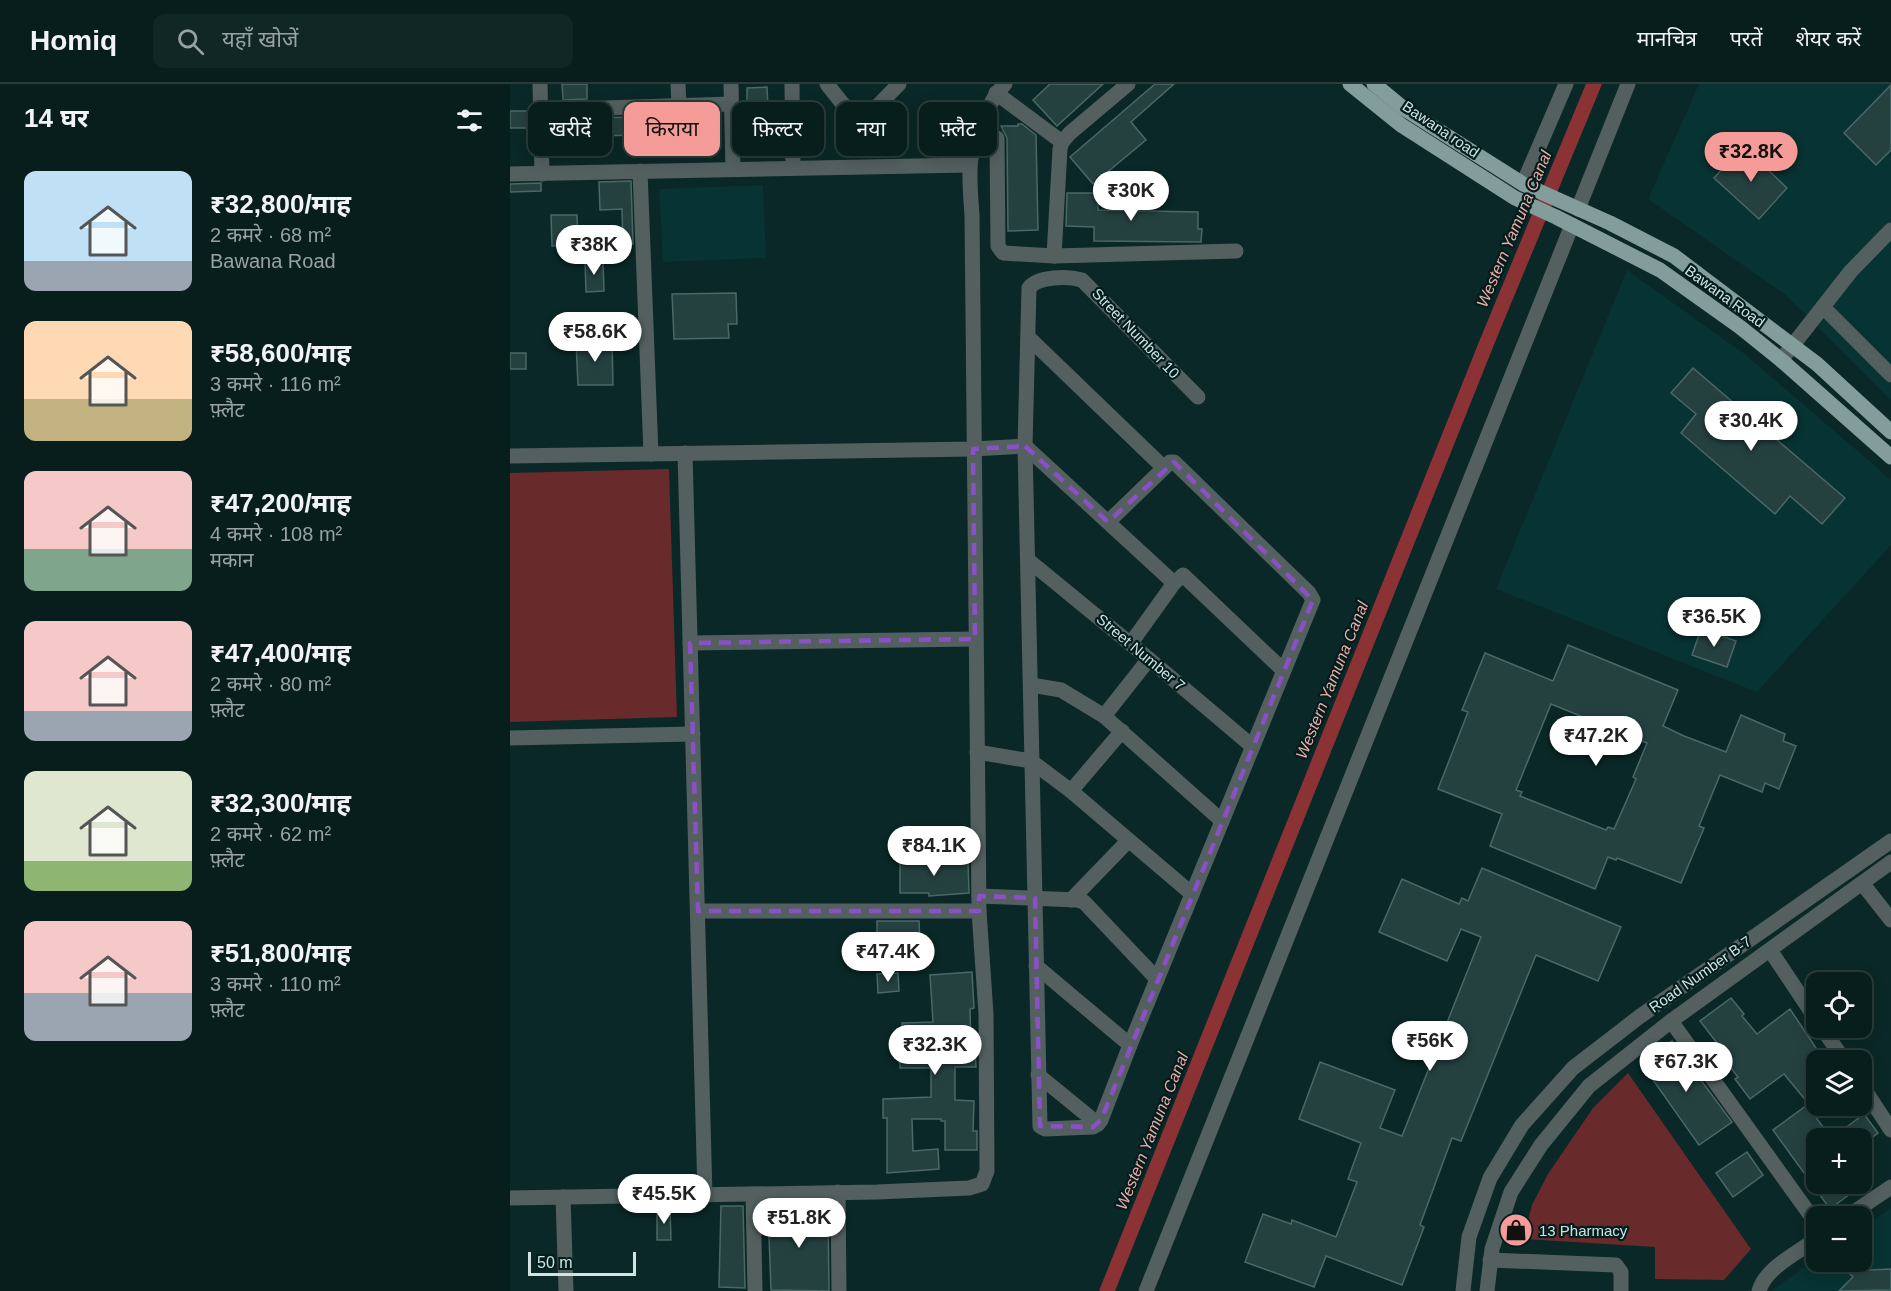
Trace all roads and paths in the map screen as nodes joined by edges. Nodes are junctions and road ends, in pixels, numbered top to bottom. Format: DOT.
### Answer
graph roads {
  1 [pos="540,84"];
  2 [pos="678,84"];
  3 [pos="731,84"];
  4 [pos="792,84"];
  5 [pos="827,84"];
  6 [pos="899,84"];
  7 [pos="1128,84"];
  8 [pos="1350,84"];
  9 [pos="1374,84"];
  10 [pos="1566,84"];
  11 [pos="1628,84"];
  12 [pos="1001,89"];
  13 [pos="541,102"];
  14 [pos="679,102"];
  15 [pos="720,104"];
  16 [pos="731,104"];
  17 [pos="997,138"];
  18 [pos="1062,142"];
  19 [pos="542,156"];
  20 [pos="969,165"];
  21 [pos="793,168"];
  22 [pos="733,169"];
  23 [pos="640,171"];
  24 [pos="510,174"];
  25 [pos="542,174"];
  26 [pos="1523,184"];
  27 [pos="1515,198"];
  28 [pos="1578,209"];
  29 [pos="1560,210"];
  30 [pos="1572,225"];
  31 [pos="1891,230"];
  32 [pos="1236,251"];
  33 [pos="1054,256"];
  34 [pos="1823,307"];
  35 [pos="1029,338"];
  36 [pos="1793,345"];
  37 [pos="1781,360"];
  38 [pos="1891,375"];
  39 [pos="1198,396"];
  40 [pos="1891,432"];
  41 [pos="1025,446"];
  42 [pos="973,449"];
  43 [pos="685,453"];
  44 [pos="651,454"];
  45 [pos="510,456"];
  46 [pos="1891,457"];
  47 [pos="1164,468"];
  48 [pos="1108,522"];
  49 [pos="1028,560"];
  50 [pos="1174,583"];
  51 [pos="975,639"];
  52 [pos="1131,643"];
  53 [pos="690,644"];
  54 [pos="1149,658"];
  55 [pos="1284,670"];
  56 [pos="1031,685"];
  57 [pos="1104,716"];
  58 [pos="1122,731"];
  59 [pos="693,734"];
  60 [pos="510,738"];
  61 [pos="1252,746"];
  62 [pos="977,752"];
  63 [pos="1031,761"];
  64 [pos="1071,791"];
  65 [pos="1222,821"];
  66 [pos="1128,841"];
  67 [pos="1891,841"];
  68 [pos="1891,862"];
  69 [pos="1862,883"];
  70 [pos="1192,894"];
  71 [pos="1035,898"];
  72 [pos="1071,900"];
  73 [pos="979,903"];
  74 [pos="698,911"];
  75 [pos="1891,920"];
  76 [pos="1770,950"];
  77 [pos="1036,966"];
  78 [pos="1157,979"];
  79 [pos="1806,1005"];
  80 [pos="1671,1021"];
  81 [pos="1130,1045"];
  82 [pos="1038,1076"];
  83 [pos="1872,1101"];
  84 [pos="1098,1124"];
  85 [pos="1891,1130"];
  86 [pos="1891,1187"];
  87 [pos="838,1192"];
  88 [pos="753,1194"];
  89 [pos="705,1195"];
  90 [pos="563,1197"];
  91 [pos="510,1198"];
  92 [pos="1863,1206"];
  93 [pos="1806,1209"];
  94 [pos="1806,1246"];
  95 [pos="1490,1260"];
  96 [pos="566,1291"];
  97 [pos="755,1291"];
  98 [pos="839,1291"];
  99 [pos="1146,1291"];
  100 [pos="1463,1291"];
  101 [pos="1487,1291"];
  102 [pos="1621,1291"];
  103 [pos="1759,1291"];
  1 -- 13 [label="street"];
  2 -- 14 [label="street"];
  3 -- 16 [label="street"];
  4 -- 21 [label="street"];
  5 -- 6 [label="street"];
  7 -- 18 [label="street"];
  8 -- 27 [label="main road, Bawana road"];
  9 -- 26 [label="main road, Bawana road"];
  10 -- 26 [label="street"];
  11 -- 28 [label="street"];
  12 -- 18 [label="street"];
  12 -- 20 [label="street"];
  15 -- 16 [label="street"];
  16 -- 22 [label="street"];
  17 -- 33 [label="street"];
  18 -- 33 [label="street"];
  19 -- 25 [label="street"];
  20 -- 21 [label="street"];
  20 -- 42 [label="street"];
  21 -- 22 [label="street"];
  22 -- 23 [label="street"];
  23 -- 25 [label="street"];
  23 -- 44 [label="street"];
  24 -- 25 [label="street"];
  26 -- 29 [label="main road, Bawana Road"];
  27 -- 29 [label="main road, Bawana Road"];
  28 -- 29 [label="main road, Bawana Road"];
  28 -- 36 [label="main road, Bawana Road"];
  29 -- 30 [label="main road, Bawana Road"];
  30 -- 37 [label="main road, Bawana Road"];
  30 -- 99 [label="street"];
  31 -- 34 [label="street"];
  32 -- 33 [label="street"];
  34 -- 36 [label="street"];
  34 -- 38 [label="street"];
  35 -- 39 [label="street, Street Number 10"];
  35 -- 41 [label="street"];
  35 -- 47 [label="street"];
  36 -- 37 [label="street"];
  36 -- 40 [label="main road, Bawana Road"];
  37 -- 46 [label="main road, Bawana Road"];
  41 -- 42 [label="street"];
  41 -- 48 [label="street"];
  41 -- 49 [label="street"];
  42 -- 43 [label="street"];
  42 -- 51 [label="street"];
  43 -- 44 [label="street"];
  43 -- 53 [label="street"];
  44 -- 45 [label="street"];
  47 -- 48 [label="street"];
  47 -- 55 [label="street"];
  48 -- 50 [label="street"];
  49 -- 52 [label="street, Street Number 7"];
  49 -- 56 [label="street"];
  50 -- 52 [label="street"];
  50 -- 55 [label="street"];
  51 -- 53 [label="street"];
  51 -- 62 [label="street"];
  52 -- 54 [label="street, Street Number 7"];
  53 -- 59 [label="street"];
  54 -- 57 [label="street"];
  54 -- 61 [label="street, Street Number 7"];
  55 -- 61 [label="street"];
  56 -- 57 [label="street"];
  56 -- 63 [label="street"];
  57 -- 58 [label="street"];
  58 -- 64 [label="street"];
  58 -- 65 [label="street"];
  59 -- 60 [label="street"];
  59 -- 74 [label="street"];
  61 -- 65 [label="street"];
  62 -- 63 [label="street"];
  62 -- 73 [label="street"];
  63 -- 64 [label="street"];
  63 -- 71 [label="street"];
  64 -- 66 [label="street"];
  65 -- 70 [label="street"];
  66 -- 70 [label="street"];
  66 -- 72 [label="street"];
  67 -- 100 [label="street, Road Number B-7"];
  68 -- 69 [label="street, Road Number B-7"];
  69 -- 75 [label="street"];
  69 -- 76 [label="street, Road Number B-7"];
  70 -- 78 [label="street"];
  71 -- 72 [label="street"];
  71 -- 73 [label="street"];
  71 -- 77 [label="street"];
  72 -- 78 [label="street"];
  73 -- 74 [label="street"];
  73 -- 87 [label="street"];
  74 -- 89 [label="street"];
  76 -- 79 [label="street"];
  76 -- 80 [label="street, Road Number B-7"];
  77 -- 81 [label="street"];
  77 -- 82 [label="street"];
  78 -- 81 [label="street"];
  80 -- 93 [label="street"];
  80 -- 95 [label="street, Road Number B-7"];
  81 -- 84 [label="street"];
  82 -- 84 [label="street"];
  82 -- 84 [label="street"];
  83 -- 85 [label="street"];
  86 -- 92 [label="street"];
  87 -- 88 [label="street"];
  87 -- 98 [label="street"];
  88 -- 89 [label="street"];
  88 -- 97 [label="street"];
  89 -- 90 [label="street"];
  90 -- 91 [label="street"];
  90 -- 96 [label="street"];
  94 -- 103 [label="street"];
  95 -- 101 [label="street, Road Number B-7"];
  95 -- 102 [label="street"];
}
